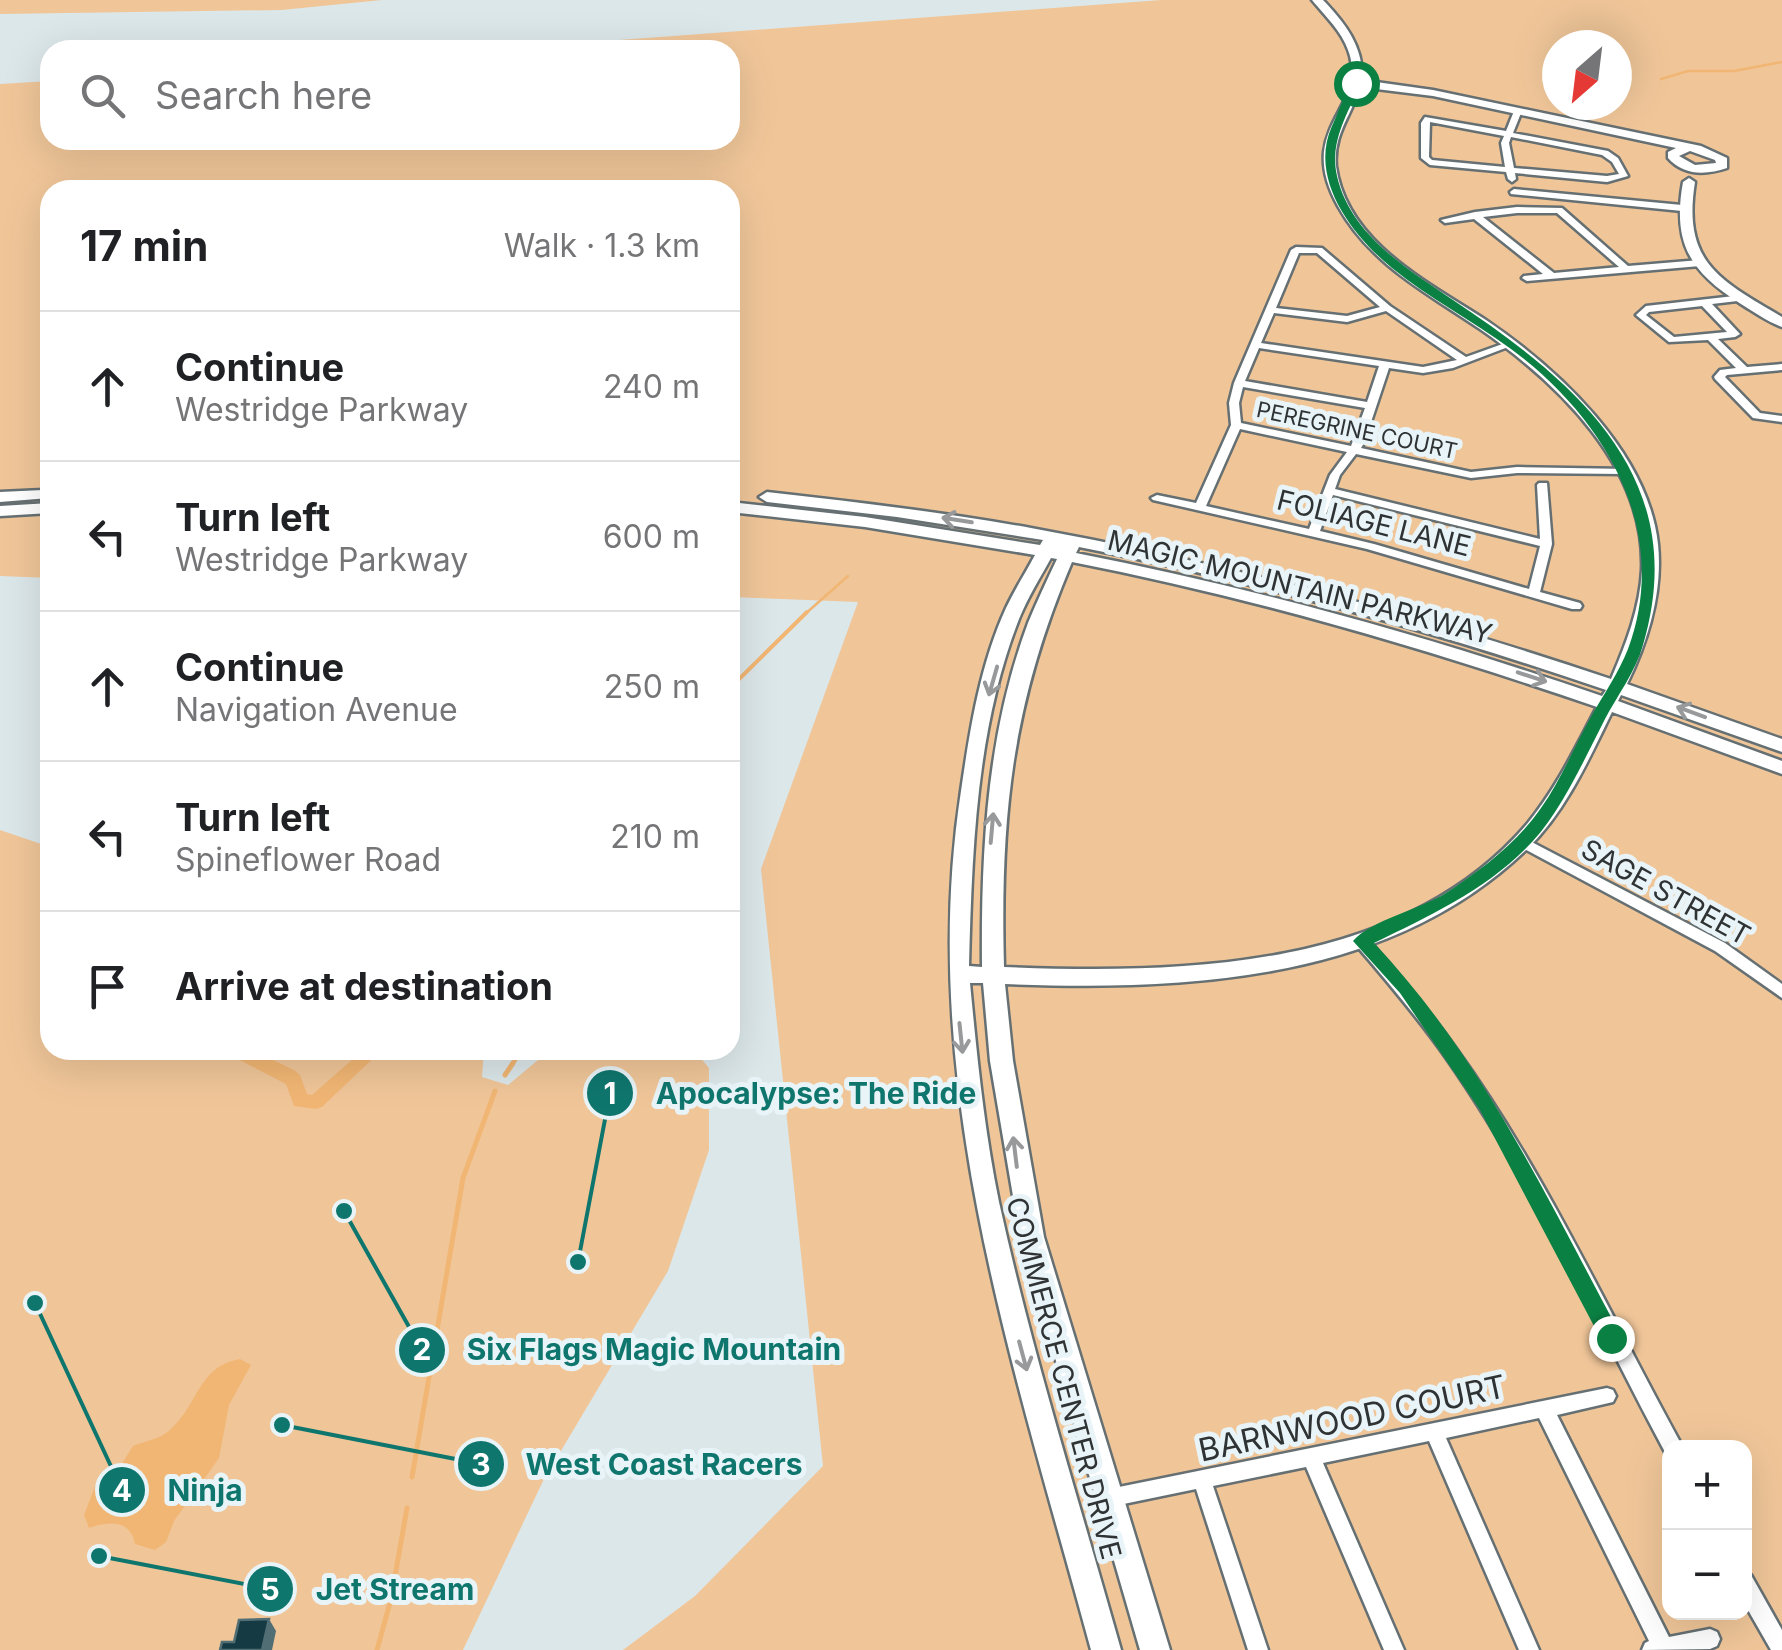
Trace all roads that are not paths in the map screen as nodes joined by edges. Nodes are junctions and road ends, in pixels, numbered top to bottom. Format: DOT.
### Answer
graph roads {
  1 [pos="1317,0"];
  2 [pos="1356,83"];
  3 [pos="1517,113"];
  4 [pos="1508,133"];
  5 [pos="1679,156"];
  6 [pos="1510,170"];
  7 [pos="1690,182"];
  8 [pos="1514,192"];
  9 [pos="1682,208"];
  10 [pos="1517,210"];
  11 [pos="1475,215"];
  12 [pos="1445,220"];
  13 [pos="1700,263"];
  14 [pos="1624,267"];
  15 [pos="1552,276"];
  16 [pos="1528,278"];
  17 [pos="1743,298"];
  18 [pos="1704,302"];
  19 [pos="1387,308"];
  20 [pos="1270,310"];
  21 [pos="1782,322"];
  22 [pos="1712,338"];
  23 [pos="1511,344"];
  24 [pos="1256,345"];
  25 [pos="1464,360"];
  26 [pos="1782,367"];
  27 [pos="1384,368"];
  28 [pos="1744,370"];
  29 [pos="1240,383"];
  30 [pos="1371,406"];
  31 [pos="1782,419"];
  32 [pos="1236,425"];
  33 [pos="1355,448"];
  34 [pos="1624,471"];
  35 [pos="1542,485"];
  36 [pos="1329,491"];
  37 [pos="40,495"];
  38 [pos="740,495"];
  39 [pos="0,497"];
  40 [pos="1157,498"];
  41 [pos="1200,506"];
  42 [pos="40,509"];
  43 [pos="740,509"];
  44 [pos="0,511"];
  45 [pos="1314,532"];
  46 [pos="932,534"];
  47 [pos="1546,544"];
  48 [pos="1059,547"];
  49 [pos="1024,589"];
  50 [pos="1534,593"];
  51 [pos="1576,606"];
  52 [pos="1613,694"];
  53 [pos="1782,746"];
  54 [pos="1782,768"];
  55 [pos="1522,842"];
  56 [pos="1362,941"];
  57 [pos="957,974"];
  58 [pos="996,976"];
  59 [pos="1782,992"];
  60 [pos="1607,1396"];
  61 [pos="1544,1409"];
  62 [pos="1434,1432"];
  63 [pos="1668,1440"];
  64 [pos="1312,1457"];
  65 [pos="1202,1480"];
  66 [pos="1109,1498"];
  67 [pos="1752,1596"];
  68 [pos="1710,1639"];
  69 [pos="1657,1649"];
  70 [pos="1106,1650"];
  71 [pos="1154,1650"];
  72 [pos="1258,1650"];
  73 [pos="1394,1650"];
  74 [pos="1529,1650"];
  75 [pos="1782,1650"];
  1 -- 2 [label="street"];
  2 -- 3 [label="street"];
  2 -- 23 [label="street"];
  3 -- 4 [label="street"];
  3 -- 5 [label="street"];
  4 -- 6 [label="street"];
  4 -- 6 [label="street"];
  4 -- 6 [label="street"];
  5 -- 7 [label="street"];
  5 -- 7 [label="street"];
  6 -- 8 [label="street"];
  7 -- 9 [label="street"];
  8 -- 9 [label="street"];
  8 -- 10 [label="street"];
  9 -- 13 [label="street"];
  10 -- 11 [label="street"];
  10 -- 14 [label="street"];
  11 -- 12 [label="street"];
  11 -- 15 [label="street"];
  13 -- 14 [label="street"];
  13 -- 17 [label="street"];
  14 -- 15 [label="street"];
  15 -- 16 [label="street"];
  17 -- 18 [label="street"];
  17 -- 21 [label="street"];
  18 -- 22 [label="street"];
  18 -- 22 [label="street"];
  19 -- 20 [label="street"];
  19 -- 20 [label="street"];
  19 -- 25 [label="street"];
  20 -- 24 [label="street"];
  22 -- 28 [label="street"];
  23 -- 25 [label="street"];
  23 -- 34 [label="street"];
  24 -- 27 [label="street"];
  24 -- 29 [label="street"];
  25 -- 27 [label="street"];
  26 -- 28 [label="street"];
  27 -- 30 [label="street"];
  28 -- 31 [label="street"];
  29 -- 30 [label="street"];
  29 -- 32 [label="street"];
  30 -- 33 [label="street"];
  32 -- 33 [label="street, PEREGRINE COURT"];
  32 -- 41 [label="street"];
  33 -- 34 [label="street, PEREGRINE COURT"];
  33 -- 36 [label="street"];
  34 -- 52 [label="street"];
  35 -- 47 [label="street"];
  36 -- 45 [label="street"];
  36 -- 47 [label="street"];
  37 -- 39 [label="street"];
  48 -- 38 [label="street, MAGIC MOUNTAIN PARKWAY, one-way"];
  40 -- 41 [label="street, FOLIAGE LANE"];
  41 -- 45 [label="street, FOLIAGE LANE"];
  42 -- 44 [label="street"];
  43 -- 46 [label="street, MAGIC MOUNTAIN PARKWAY"];
  45 -- 50 [label="street, FOLIAGE LANE"];
  46 -- 48 [label="street, MAGIC MOUNTAIN PARKWAY"];
  46 -- 49 [label="street"];
  47 -- 50 [label="street"];
  48 -- 49 [label="street, COMMERCE CENTER DRIVE"];
  48 -- 52 [label="street, MAGIC MOUNTAIN PARKWAY"];
  58 -- 48 [label="street, COMMERCE CENTER DRIVE, one-way"];
  49 -- 57 [label="street, COMMERCE CENTER DRIVE, one-way"];
  50 -- 51 [label="street, FOLIAGE LANE"];
  53 -- 52 [label="street, MAGIC MOUNTAIN PARKWAY, one-way"];
  52 -- 54 [label="street, MAGIC MOUNTAIN PARKWAY"];
  52 -- 55 [label="street"];
  55 -- 56 [label="street"];
  55 -- 59 [label="street, SAGE STREET"];
  56 -- 58 [label="street"];
  56 -- 63 [label="street"];
  57 -- 58 [label="street"];
  57 -- 70 [label="street, COMMERCE CENTER DRIVE, one-way"];
  66 -- 58 [label="street, COMMERCE CENTER DRIVE, one-way"];
  60 -- 61 [label="street, BARNWOOD COURT"];
  61 -- 62 [label="street, BARNWOOD COURT"];
  61 -- 69 [label="street"];
  62 -- 64 [label="street, BARNWOOD COURT"];
  62 -- 74 [label="street"];
  64 -- 65 [label="street, BARNWOOD COURT"];
  64 -- 73 [label="street"];
  65 -- 66 [label="street, BARNWOOD COURT"];
  65 -- 72 [label="street"];
  66 -- 71 [label="street, COMMERCE CENTER DRIVE"];
  67 -- 75 [label="street"];
  68 -- 69 [label="street"];
}
